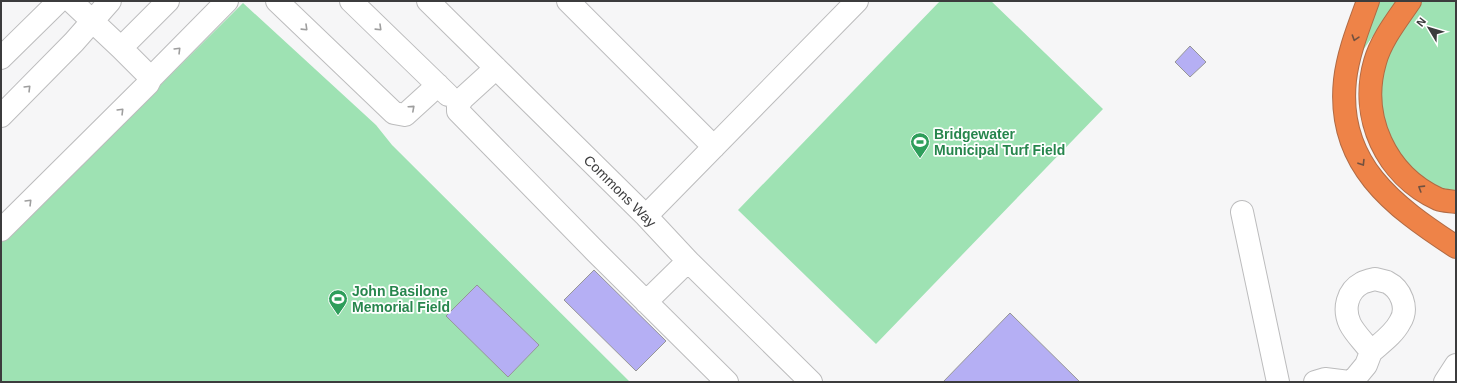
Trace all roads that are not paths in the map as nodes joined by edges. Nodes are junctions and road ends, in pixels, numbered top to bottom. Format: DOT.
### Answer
graph roads {
  1 [pos="59,1"];
  2 [pos="71,1"];
  3 [pos="110,1"];
  4 [pos="168,1"];
  5 [pos="227,1"];
  6 [pos="277,1"];
  7 [pos="351,1"];
  8 [pos="568,1"];
  9 [pos="857,1"];
  10 [pos="1368,1"];
  11 [pos="1410,1"];
  12 [pos="434,3"];
  13 [pos="92,22"];
  14 [pos="121,48"];
  15 [pos="1,58"];
  16 [pos="496,68"];
  17 [pos="151,78"];
  18 [pos="438,85"];
  19 [pos="458,105"];
  20 [pos="1,116"];
  21 [pos="714,148"];
  22 [pos="1450,204"];
  23 [pos="1242,212"];
  24 [pos="646,216"];
  25 [pos="1,230"];
  26 [pos="1456,247"];
  27 [pos="688,261"];
  28 [pos="646,302"];
  29 [pos="1371,352"];
  30 [pos="1456,365"];
  31 [pos="727,382"];
  32 [pos="811,382"];
  33 [pos="1278,382"];
  34 [pos="1315,382"];
  35 [pos="1349,382"];
  36 [pos="1352,382"];
  37 [pos="1445,382"];
  1 -- 15 [label="street"];
  2 -- 13 [label="street"];
  3 -- 13 [label="street"];
  4 -- 14 [label="street"];
  17 -- 5 [label="street, one-way"];
  6 -- 18 [label="street, one-way"];
  7 -- 18 [label="street, one-way"];
  8 -- 21 [label="street"];
  9 -- 21 [label="street"];
  10 -- 26 [label="highway, one-way"];
  22 -- 11 [label="highway, one-way"];
  12 -- 16 [label="street, Commons Way"];
  13 -- 14 [label="street"];
  20 -- 13 [label="street, one-way"];
  14 -- 17 [label="street"];
  16 -- 19 [label="street"];
  16 -- 24 [label="street, Commons Way"];
  25 -- 17 [label="street, one-way"];
  18 -- 19 [label="street"];
  19 -- 28 [label="street"];
  21 -- 24 [label="street"];
  23 -- 33 [label="street"];
  24 -- 27 [label="street, Commons Way"];
  27 -- 28 [label="street"];
  27 -- 32 [label="street, Commons Way"];
  28 -- 31 [label="street"];
  29 -- 36 [label="street"];
  30 -- 37 [label="street"];
  34 -- 35 [label="street"];
}
